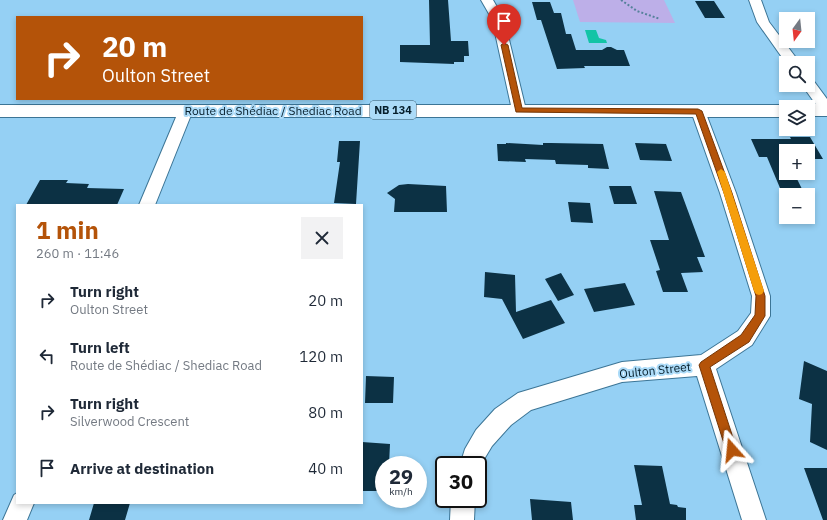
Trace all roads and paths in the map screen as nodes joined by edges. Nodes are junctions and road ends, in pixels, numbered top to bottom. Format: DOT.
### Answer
graph roads {
  1 [pos="487,0"];
  2 [pos="621,0"];
  3 [pos="755,0"];
  4 [pos="660,19"];
  5 [pos="788,56"];
  6 [pos="814,92"];
  7 [pos="186,110"];
  8 [pos="519,110"];
  9 [pos="815,110"];
  10 [pos="827,110"];
  11 [pos="0,111"];
  12 [pos="698,111"];
  13 [pos="779,111"];
  14 [pos="147,204"];
  15 [pos="704,365"];
  16 [pos="473,456"];
  17 [pos="22,504"];
  18 [pos="463,508"];
  19 [pos="15,520"];
  20 [pos="462,520"];
  21 [pos="754,520"];
  1 -- 8 [label="street"];
  2 -- 4 [label="path"];
  3 -- 5 [label="street"];
  6 -- 10 [label="street"];
  7 -- 8 [label="main road, Route de Shédiac / Shediac Road / NB 134"];
  7 -- 11 [label="main road, Route de Shédiac / Shediac Road / NB 134"];
  7 -- 14 [label="street"];
  8 -- 12 [label="main road, Route de Shédiac / Shediac Road / NB 134"];
  9 -- 10 [label="main road"];
  12 -- 13 [label="main road, Route de Shédiac / Shediac Road / NB 134"];
  12 -- 15 [label="street, Oulton Street"];
  15 -- 16 [label="street, Oulton Street"];
  15 -- 21 [label="street"];
  17 -- 19 [label="street"];
  18 -- 20 [label="street"];
}
